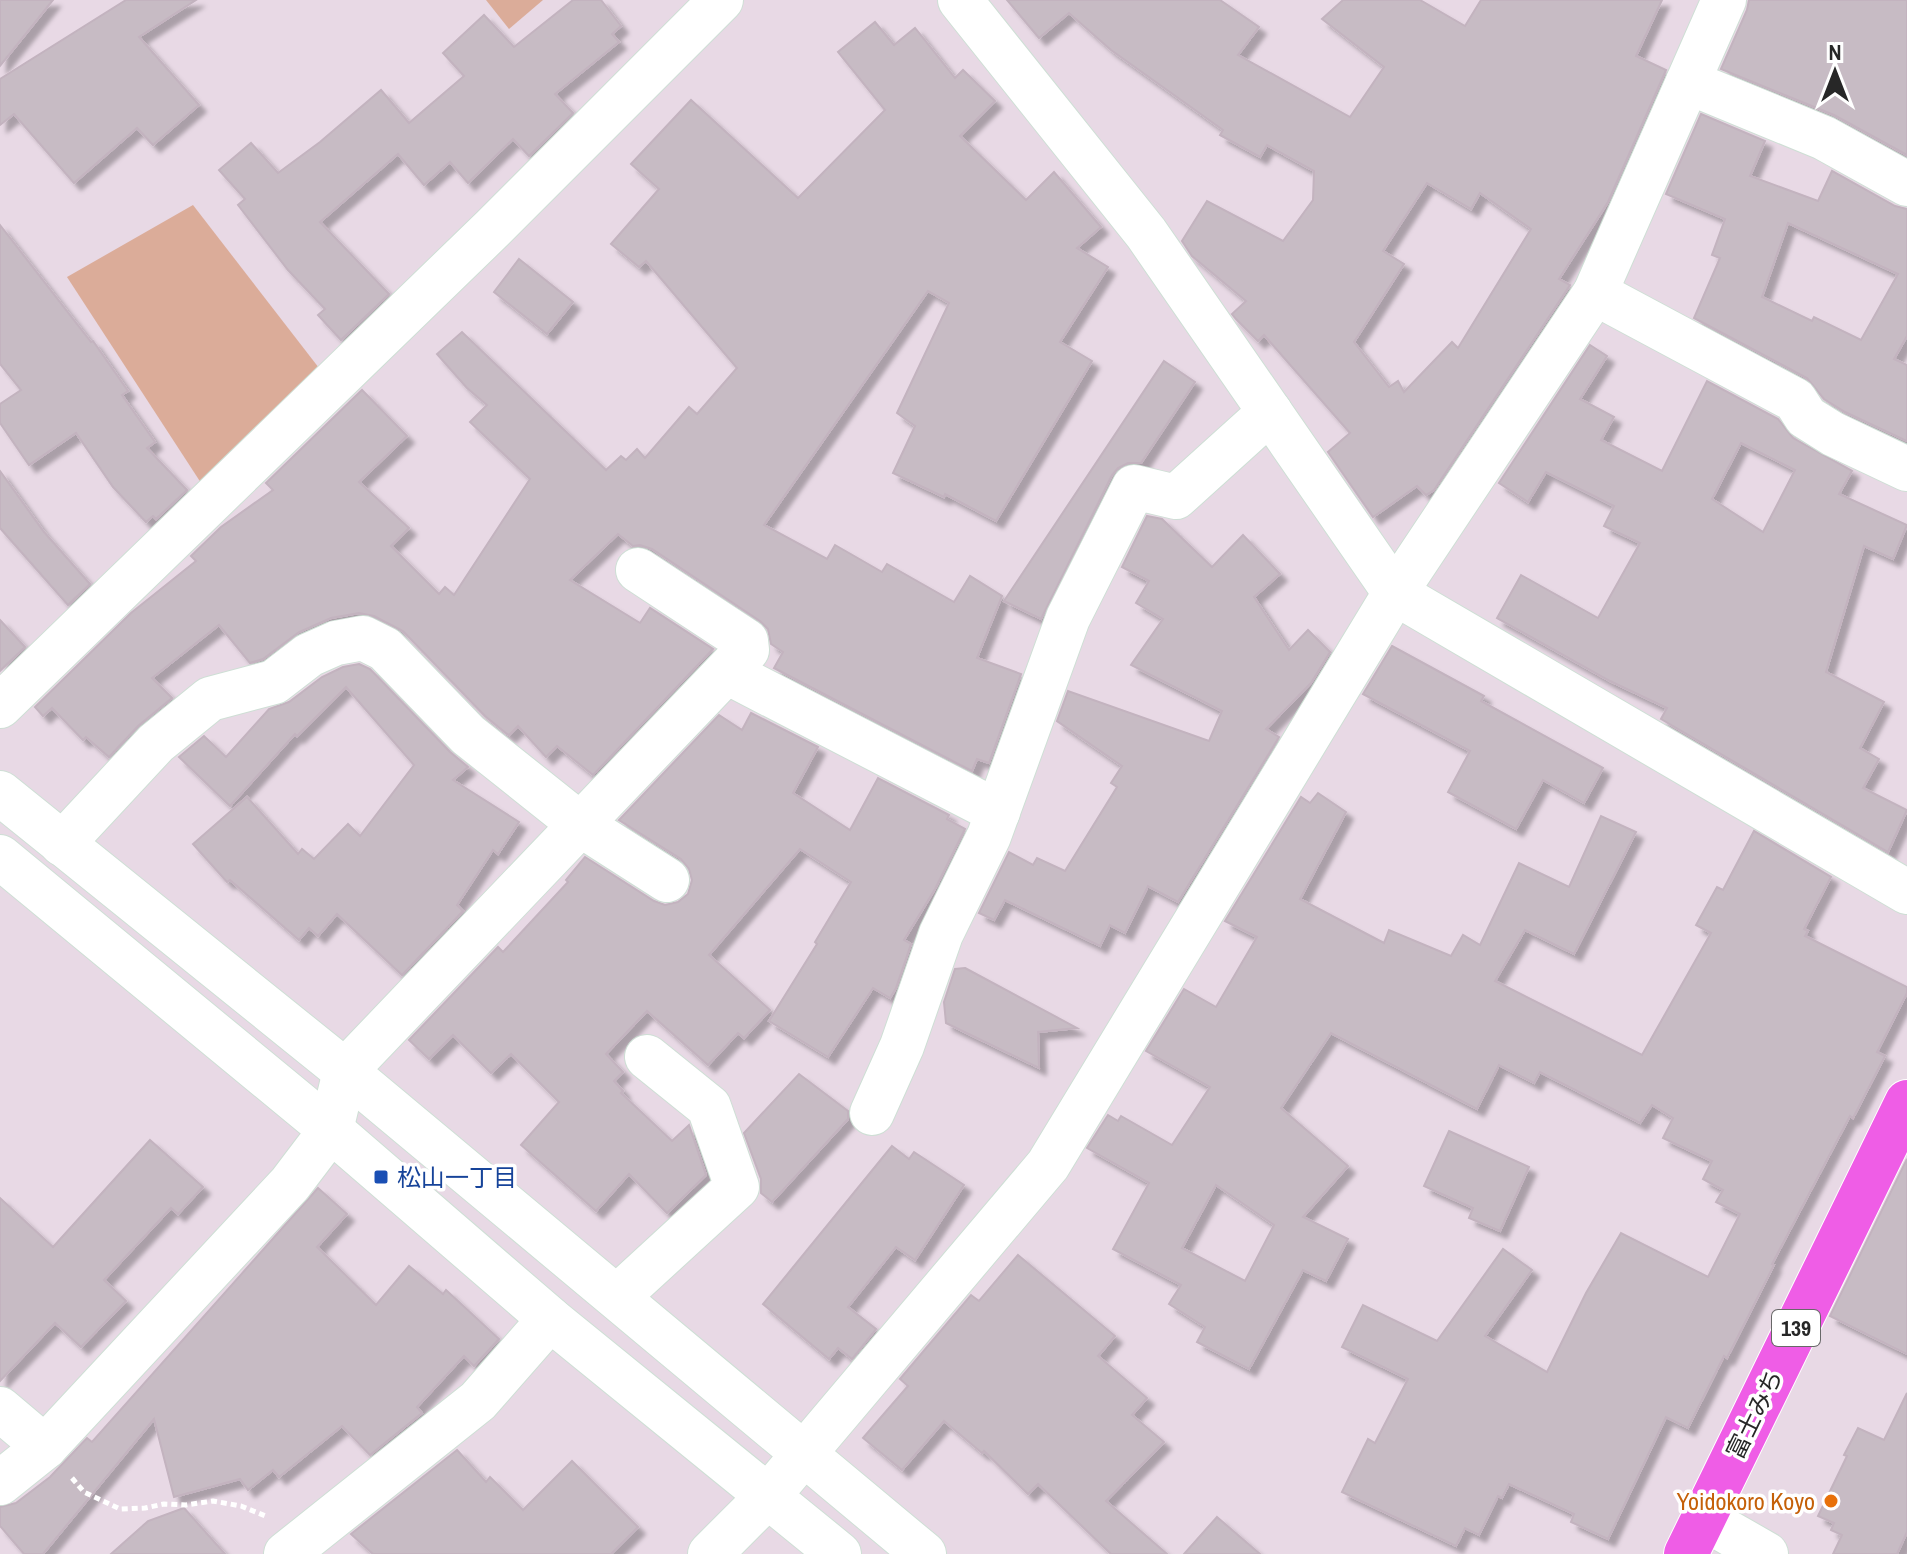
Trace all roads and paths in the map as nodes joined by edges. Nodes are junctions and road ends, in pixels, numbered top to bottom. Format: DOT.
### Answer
graph roads {
  1 [pos="721,0"];
  2 [pos="960,0"];
  3 [pos="1724,0"];
  4 [pos="1688,82"];
  5 [pos="1907,184"];
  6 [pos="1595,293"];
  7 [pos="1270,412"];
  8 [pos="1907,469"];
  9 [pos="638,570"];
  10 [pos="1395,593"];
  11 [pos="727,672"];
  12 [pos="0,706"];
  13 [pos="0,793"];
  14 [pos="998,812"];
  15 [pos="581,825"];
  16 [pos="62,844"];
  17 [pos="0,857"];
  18 [pos="667,880"];
  19 [pos="1907,892"];
  20 [pos="647,1057"];
  21 [pos="345,1071"];
  22 [pos="1907,1102"];
  23 [pos="872,1113"];
  24 [pos="331,1130"];
  25 [pos="617,1297"];
  26 [pos="550,1319"];
  27 [pos="0,1409"];
  28 [pos="45,1447"];
  29 [pos="803,1452"];
  30 [pos="0,1483"];
  31 [pos="769,1495"];
  32 [pos="1694,1536"];
  33 [pos="300,1542"];
  34 [pos="710,1554"];
  35 [pos="839,1554"];
  36 [pos="924,1554"];
  37 [pos="1766,1554"];
  1 -- 12 [label="street"];
  2 -- 7 [label="street"];
  3 -- 4 [label="street"];
  4 -- 5 [label="street"];
  4 -- 6 [label="street"];
  6 -- 8 [label="street"];
  6 -- 10 [label="street"];
  7 -- 10 [label="street"];
  7 -- 14 [label="street"];
  9 -- 11 [label="street"];
  10 -- 19 [label="street"];
  10 -- 29 [label="street"];
  11 -- 14 [label="street"];
  11 -- 15 [label="street"];
  13 -- 16 [label="street"];
  14 -- 23 [label="street"];
  15 -- 16 [label="street"];
  15 -- 18 [label="street"];
  15 -- 21 [label="street"];
  16 -- 21 [label="street"];
  17 -- 24 [label="street"];
  20 -- 25 [label="street"];
  21 -- 24 [label="street"];
  21 -- 25 [label="street"];
  22 -- 32 [label="highway, 富士みち / 139"];
  24 -- 26 [label="street"];
  24 -- 28 [label="street"];
  25 -- 29 [label="street"];
  26 -- 31 [label="street"];
  26 -- 33 [label="street"];
  27 -- 28 [label="street"];
  28 -- 30 [label="street"];
  28 -- 33 [label="path"];
  29 -- 31 [label="street"];
  29 -- 36 [label="street"];
  31 -- 34 [label="street"];
  31 -- 35 [label="street"];
  32 -- 37 [label="street"];
}
